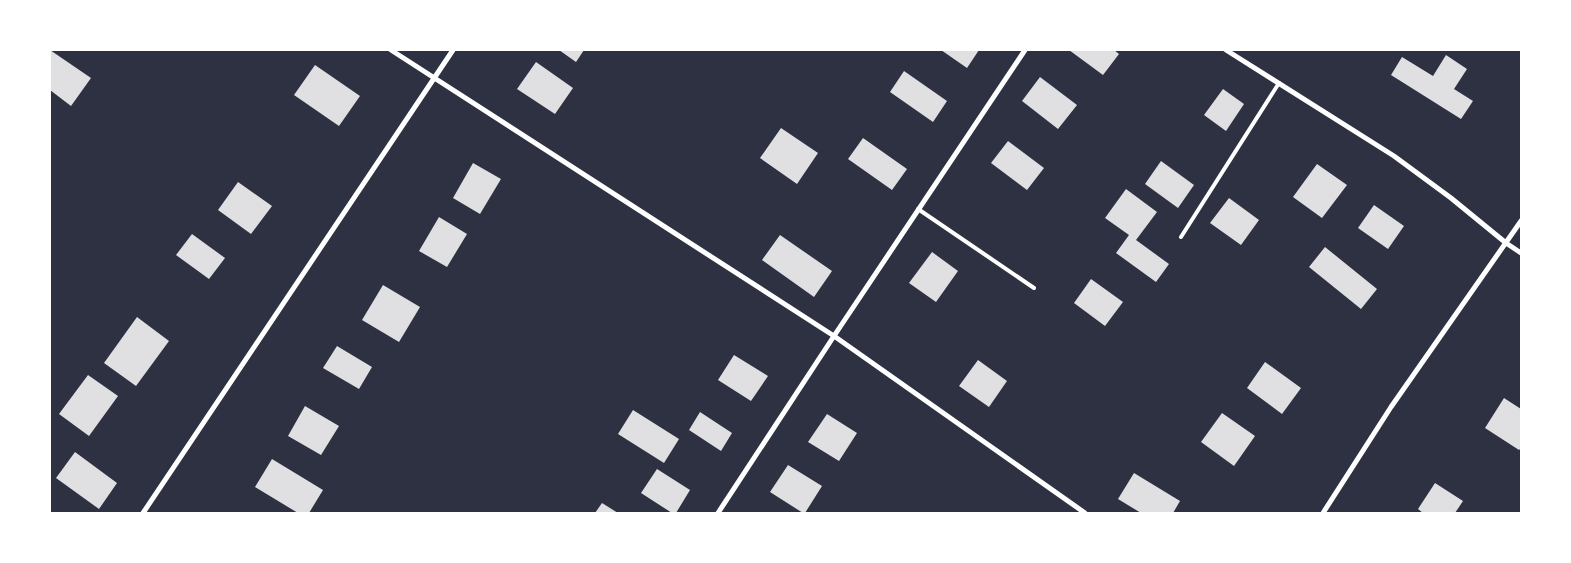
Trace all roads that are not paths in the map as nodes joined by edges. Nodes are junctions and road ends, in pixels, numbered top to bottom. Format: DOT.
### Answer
graph roads {
  1 [pos="390,50"];
  2 [pos="453,50"];
  3 [pos="1025,50"];
  4 [pos="1226,50"];
  5 [pos="434,77"];
  6 [pos="1279,83"];
  7 [pos="918,209"];
  8 [pos="1521,221"];
  9 [pos="1181,237"];
  10 [pos="1506,243"];
  11 [pos="1521,253"];
  12 [pos="1034,288"];
  13 [pos="834,336"];
  14 [pos="143,513"];
  15 [pos="718,513"];
  16 [pos="1086,513"];
  17 [pos="1323,513"];
  1 -- 5 [label="street"];
  2 -- 5 [label="street"];
  3 -- 7 [label="street"];
  4 -- 6 [label="street"];
  5 -- 13 [label="street"];
  5 -- 14 [label="street"];
  6 -- 9 [label="lane"];
  6 -- 10 [label="street"];
  7 -- 12 [label="lane"];
  7 -- 13 [label="street"];
  8 -- 10 [label="street"];
  10 -- 11 [label="street"];
  10 -- 17 [label="street"];
  13 -- 15 [label="street"];
  13 -- 16 [label="street"];
}
